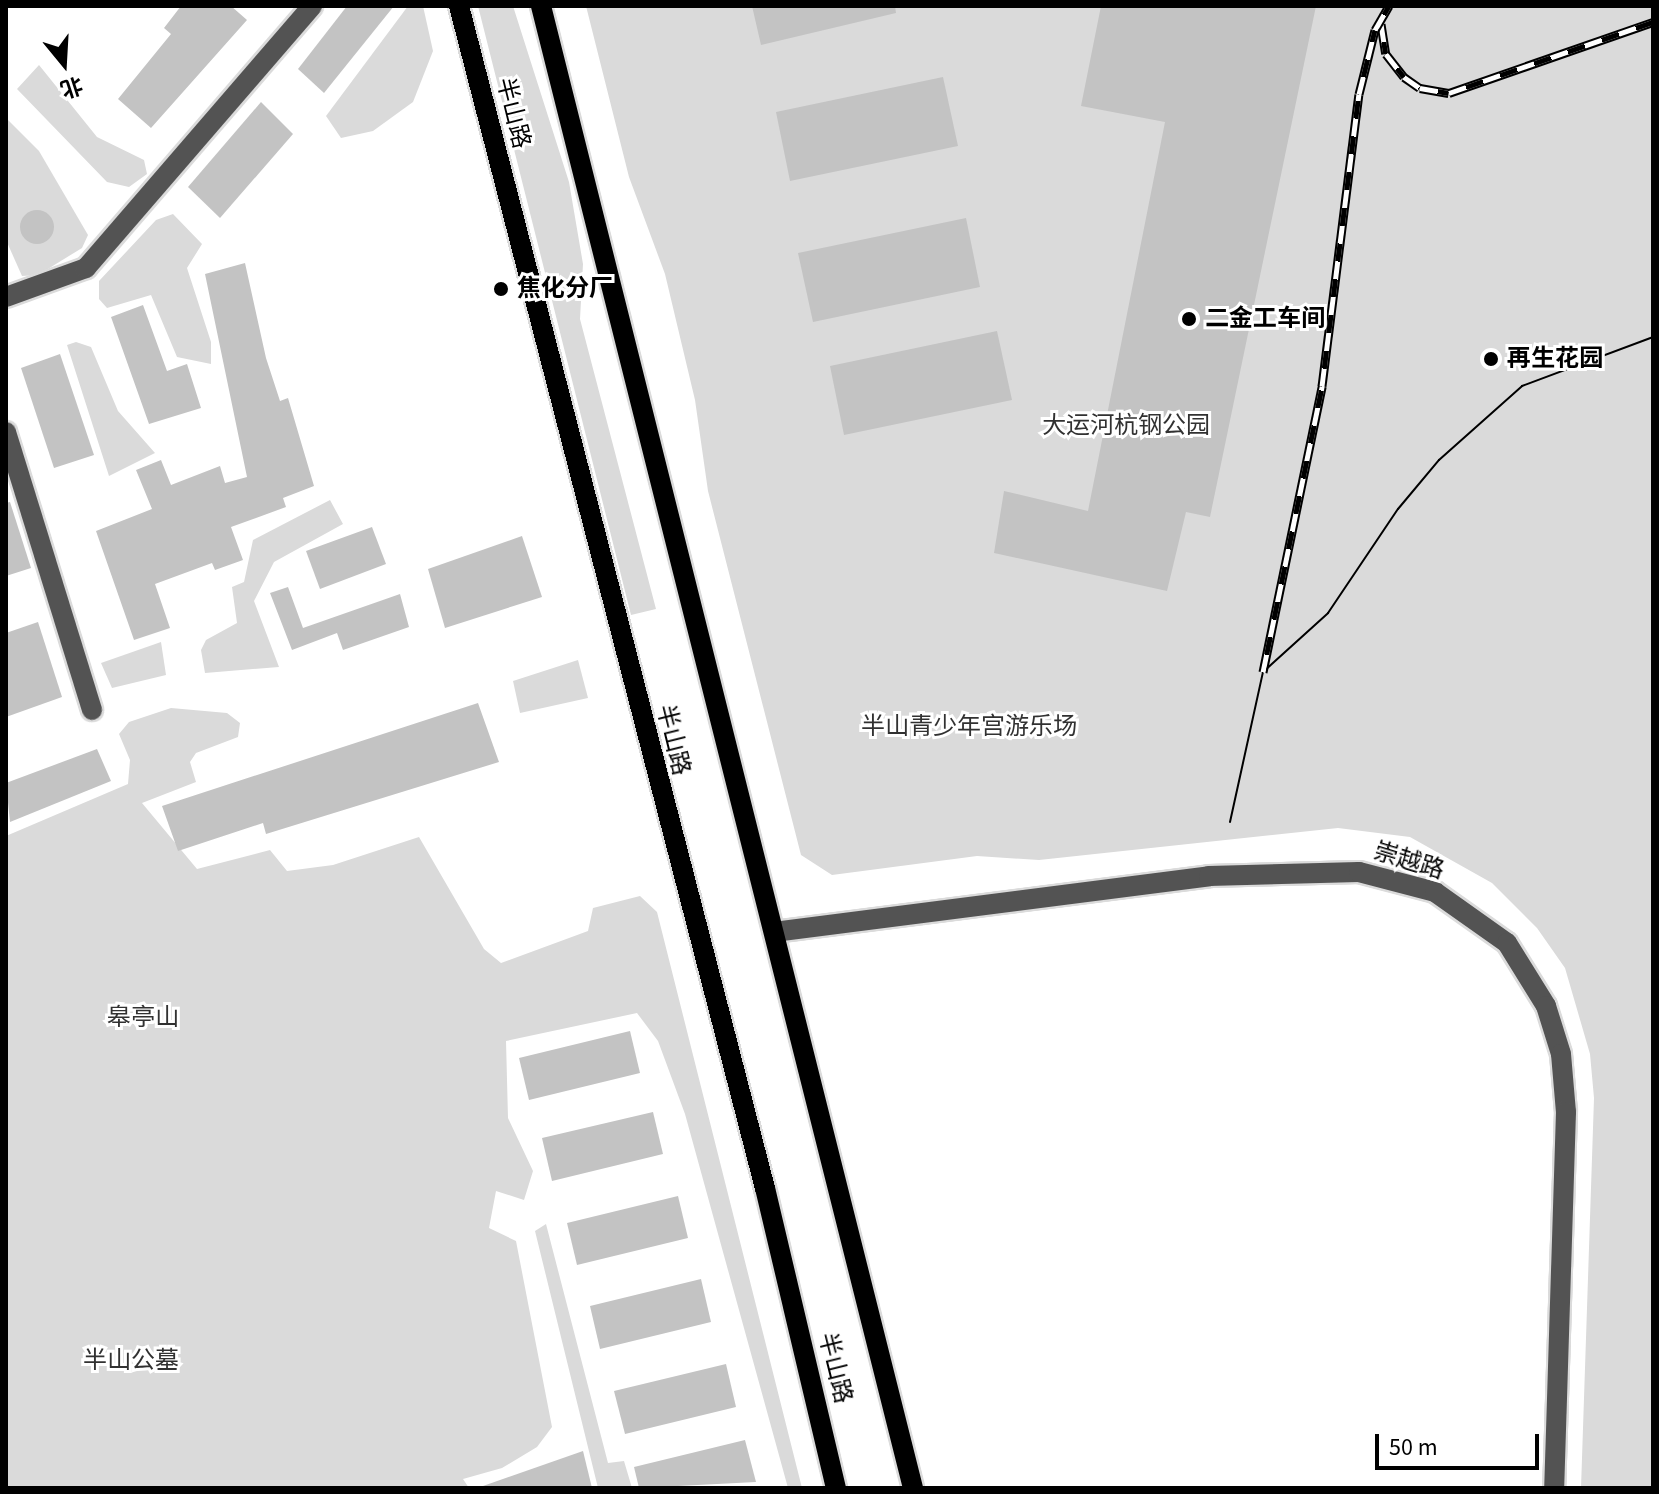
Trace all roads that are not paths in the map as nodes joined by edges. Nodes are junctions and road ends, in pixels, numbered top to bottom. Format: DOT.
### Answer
graph roads {
  1 [pos="312,6"];
  2 [pos="459,6"];
  3 [pos="541,6"];
  4 [pos="6,297"];
  5 [pos="6,432"];
  6 [pos="92,710"];
  7 [pos="774,932"];
  8 [pos="836,1488"];
  9 [pos="913,1488"];
  10 [pos="1554,1488"];
  1 -- 4 [label="street"];
  2 -- 8 [label="main road, 半山路"];
  3 -- 7 [label="main road, 半山路"];
  5 -- 6 [label="street"];
  7 -- 9 [label="main road, 半山路"];
  7 -- 10 [label="street, 崇越路"];
}
